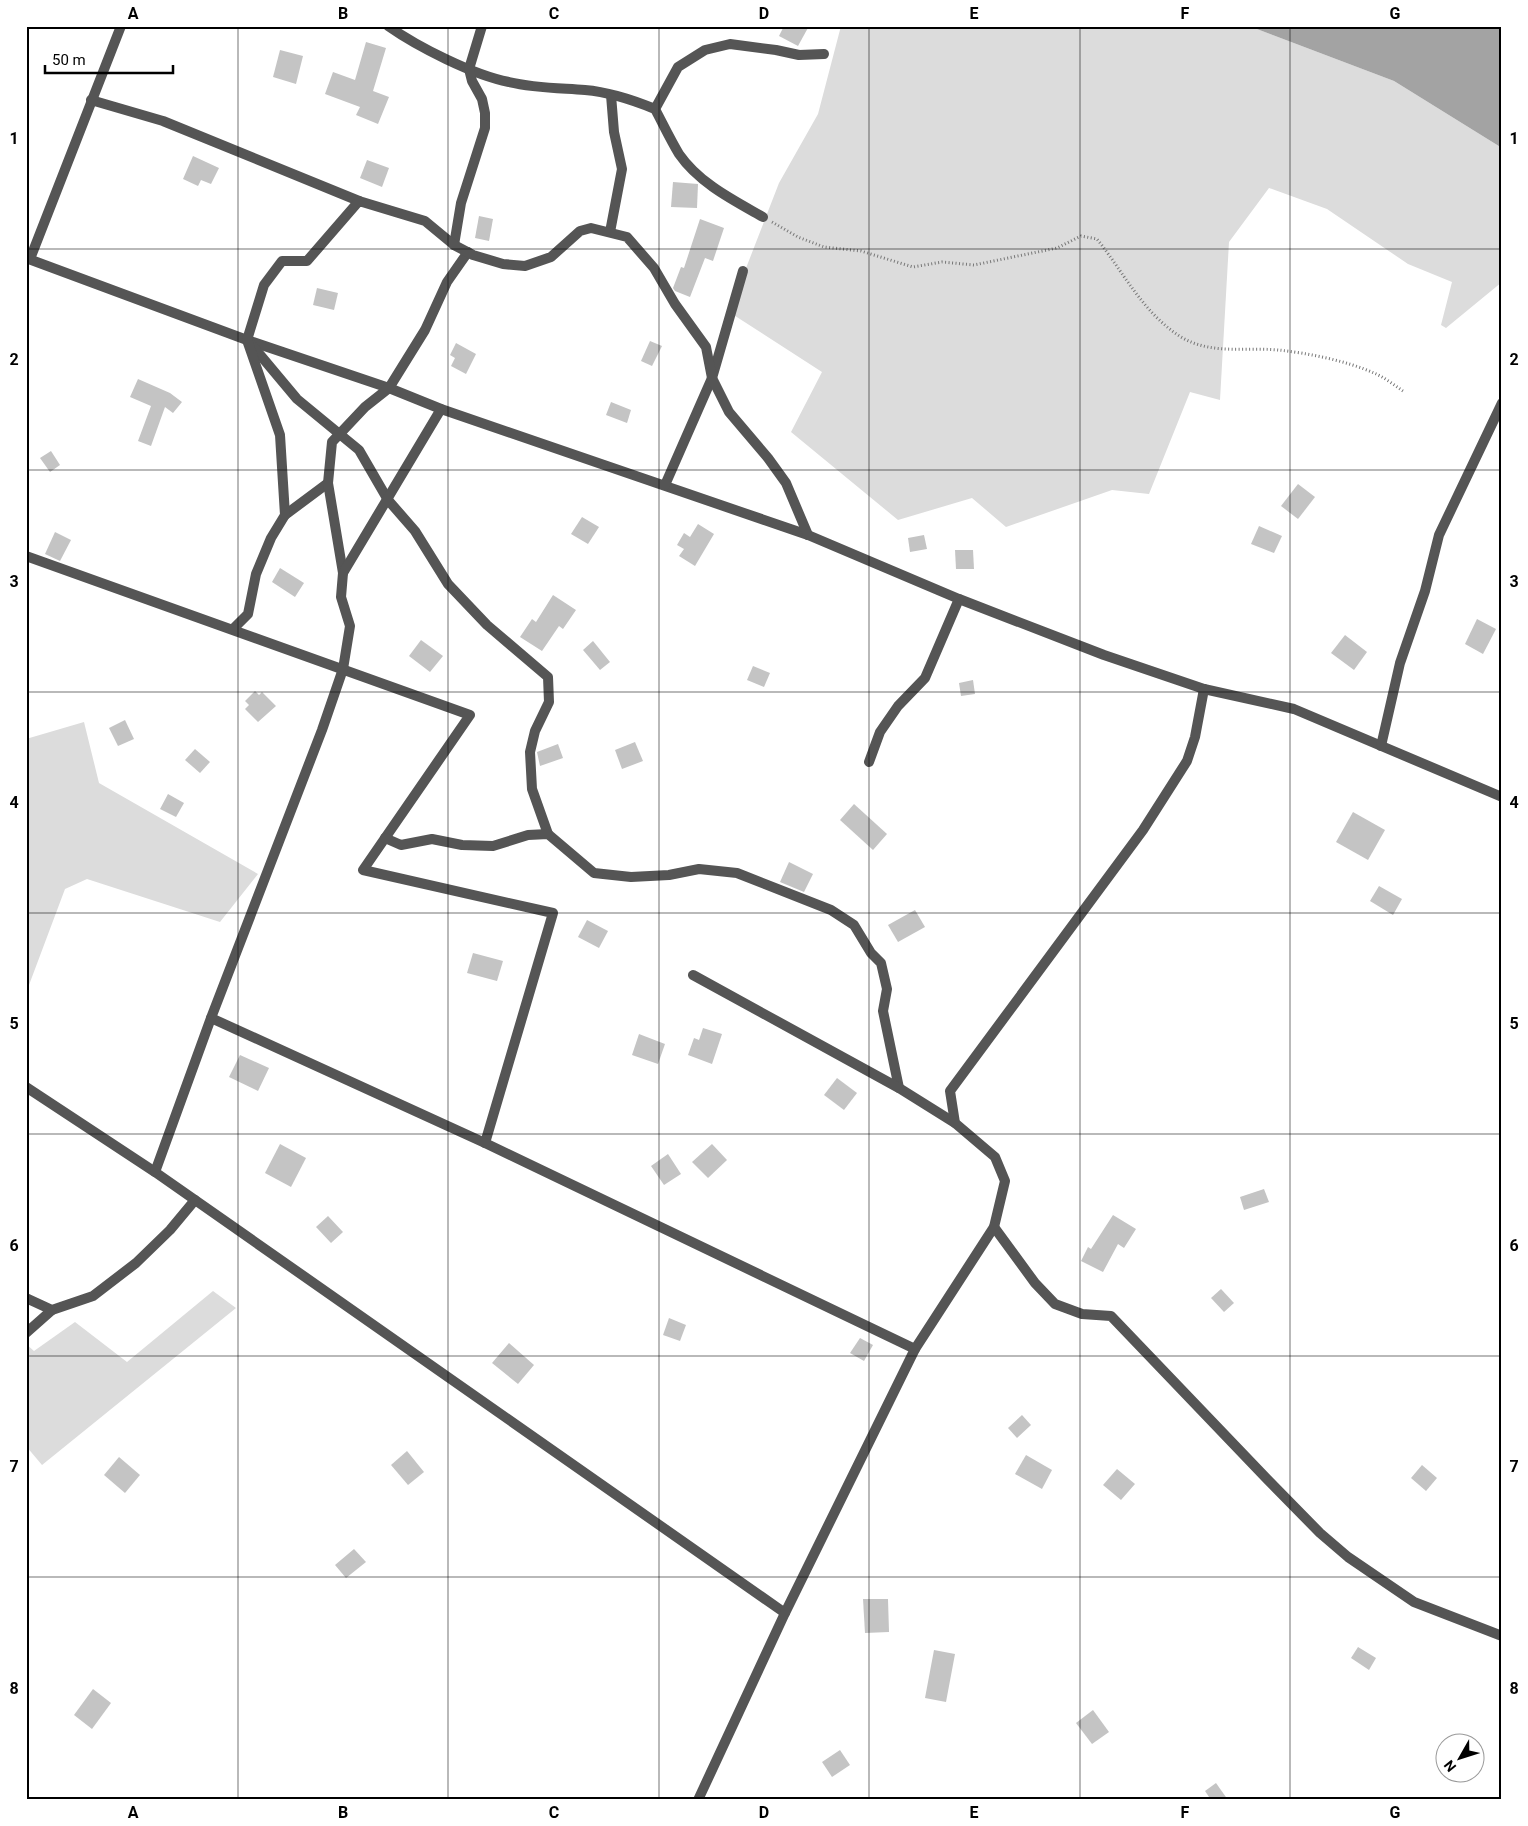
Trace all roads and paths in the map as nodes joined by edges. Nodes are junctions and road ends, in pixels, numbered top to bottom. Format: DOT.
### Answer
graph roads {
  1 [pos="121,26"];
  2 [pos="388,26"];
  3 [pos="482,26"];
  4 [pos="824,54"];
  5 [pos="469,69"];
  6 [pos="611,94"];
  7 [pos="90,100"];
  8 [pos="655,108"];
  9 [pos="359,201"];
  10 [pos="763,217"];
  11 [pos="610,232"];
  12 [pos="454,245"];
  13 [pos="468,252"];
  14 [pos="28,259"];
  15 [pos="743,271"];
  16 [pos="247,340"];
  17 [pos="712,378"];
  18 [pos="389,388"];
  19 [pos="1403,391"];
  20 [pos="1502,403"];
  21 [pos="441,409"];
  22 [pos="338,434"];
  23 [pos="328,483"];
  24 [pos="665,485"];
  25 [pos="388,500"];
  26 [pos="285,516"];
  27 [pos="808,535"];
  28 [pos="26,556"];
  29 [pos="343,574"];
  30 [pos="958,599"];
  31 [pos="233,629"];
  32 [pos="342,669"];
  33 [pos="1204,689"];
  34 [pos="1381,746"];
  35 [pos="869,762"];
  36 [pos="1502,796"];
  37 [pos="548,834"];
  38 [pos="385,838"];
  39 [pos="693,975"];
  40 [pos="211,1018"];
  41 [pos="26,1087"];
  42 [pos="898,1088"];
  43 [pos="955,1122"];
  44 [pos="485,1143"];
  45 [pos="155,1172"];
  46 [pos="195,1200"];
  47 [pos="994,1226"];
  48 [pos="26,1298"];
  49 [pos="52,1310"];
  50 [pos="26,1333"];
  51 [pos="915,1349"];
  52 [pos="785,1613"];
  53 [pos="1502,1636"];
  54 [pos="698,1800"];
  1 -- 7 [label="street"];
  2 -- 5 [label="street"];
  3 -- 5 [label="street"];
  4 -- 8 [label="street"];
  5 -- 6 [label="street"];
  5 -- 12 [label="street"];
  6 -- 8 [label="street"];
  6 -- 11 [label="street"];
  7 -- 9 [label="street"];
  7 -- 14 [label="street"];
  8 -- 10 [label="street"];
  9 -- 12 [label="street"];
  9 -- 16 [label="street"];
  10 -- 19 [label="path"];
  11 -- 13 [label="street"];
  11 -- 17 [label="street"];
  12 -- 13 [label="street"];
  13 -- 18 [label="street"];
  14 -- 16 [label="street"];
  15 -- 17 [label="street"];
  16 -- 18 [label="street"];
  16 -- 22 [label="street"];
  16 -- 26 [label="street"];
  17 -- 24 [label="street"];
  17 -- 27 [label="street"];
  18 -- 21 [label="street"];
  18 -- 22 [label="street"];
  20 -- 34 [label="street"];
  21 -- 24 [label="street"];
  21 -- 25 [label="street"];
  22 -- 23 [label="street"];
  22 -- 25 [label="street"];
  23 -- 26 [label="street"];
  23 -- 29 [label="street"];
  24 -- 27 [label="street"];
  25 -- 29 [label="street"];
  25 -- 37 [label="street"];
  26 -- 31 [label="street"];
  27 -- 30 [label="street"];
  28 -- 31 [label="street"];
  29 -- 32 [label="street"];
  30 -- 33 [label="street"];
  30 -- 35 [label="street"];
  31 -- 32 [label="street"];
  32 -- 38 [label="street"];
  32 -- 40 [label="street"];
  33 -- 34 [label="street"];
  33 -- 43 [label="street"];
  34 -- 36 [label="street"];
  37 -- 38 [label="street"];
  37 -- 42 [label="street"];
  38 -- 44 [label="street"];
  39 -- 42 [label="street"];
  40 -- 44 [label="street"];
  40 -- 45 [label="street"];
  41 -- 45 [label="street"];
  42 -- 43 [label="street"];
  43 -- 47 [label="street"];
  44 -- 51 [label="street"];
  45 -- 46 [label="street"];
  46 -- 49 [label="street"];
  46 -- 52 [label="street"];
  47 -- 51 [label="street"];
  47 -- 53 [label="street"];
  48 -- 49 [label="street"];
  49 -- 50 [label="street"];
  51 -- 52 [label="street"];
  52 -- 54 [label="street"];
}
